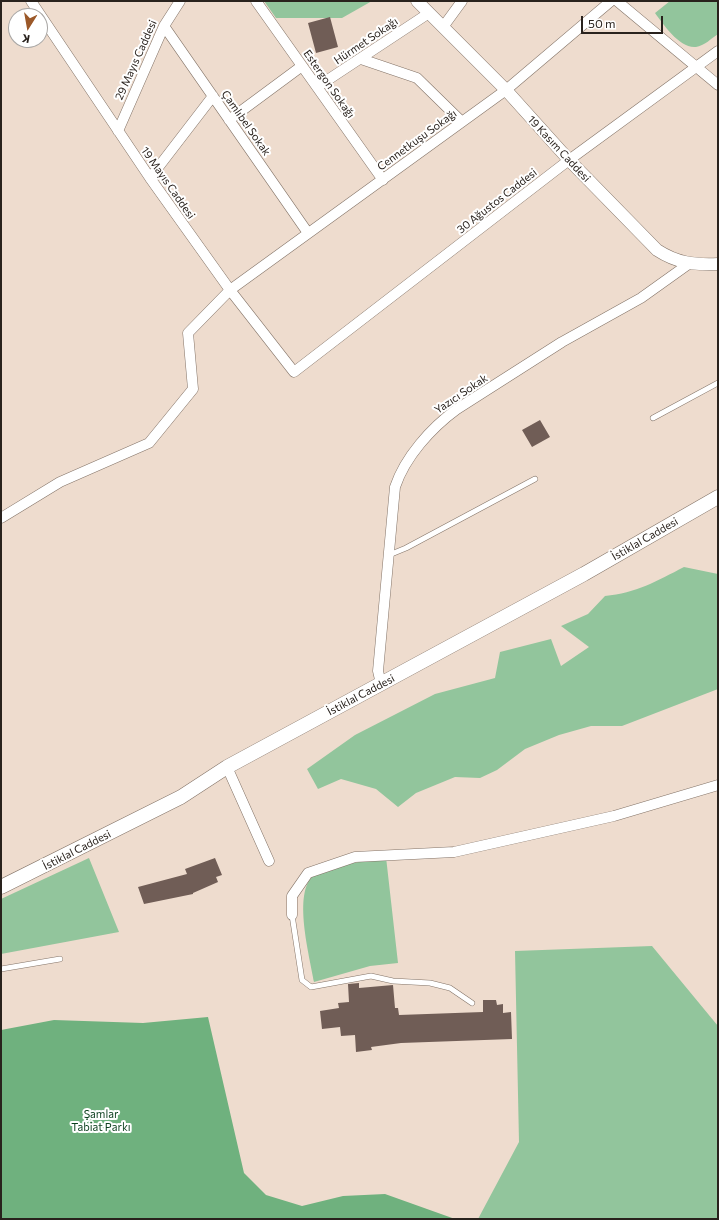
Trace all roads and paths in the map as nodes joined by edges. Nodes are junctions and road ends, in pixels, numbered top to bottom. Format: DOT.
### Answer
graph roads {
  1 [pos="31,1"];
  2 [pos="180,1"];
  3 [pos="256,1"];
  4 [pos="417,1"];
  5 [pos="462,1"];
  6 [pos="611,1"];
  7 [pos="617,1"];
  8 [pos="429,13"];
  9 [pos="164,26"];
  10 [pos="443,27"];
  11 [pos="718,51"];
  12 [pos="361,59"];
  13 [pos="302,66"];
  14 [pos="696,67"];
  15 [pos="718,85"];
  16 [pos="317,87"];
  17 [pos="506,90"];
  18 [pos="213,96"];
  19 [pos="229,120"];
  20 [pos="462,122"];
  21 [pos="118,131"];
  22 [pos="569,160"];
  23 [pos="150,178"];
  24 [pos="383,180"];
  25 [pos="308,233"];
  26 [pos="690,263"];
  27 [pos="718,264"];
  28 [pos="230,290"];
  29 [pos="294,372"];
  30 [pos="718,383"];
  31 [pos="653,418"];
  32 [pos="535,479"];
  33 [pos="718,497"];
  34 [pos="1,518"];
  35 [pos="389,555"];
  36 [pos="382,684"];
  37 [pos="227,767"];
  38 [pos="718,785"];
  39 [pos="269,861"];
  40 [pos="1,887"];
  41 [pos="292,914"];
  42 [pos="60,959"];
  43 [pos="1,969"];
  44 [pos="472,1003"];
  1 -- 21 [label="street, 19 Mayıs Caddesi"];
  2 -- 9 [label="street, 29 Mayıs Caddesi"];
  3 -- 13 [label="street, Estergon Sokağı"];
  4 -- 8 [label="street, 19 Kasım Caddesi"];
  5 -- 10 [label="street"];
  6 -- 17 [label="street, Cennetkuşu Sokağı"];
  7 -- 14 [label="street"];
  8 -- 10 [label="street, 19 Kasım Caddesi"];
  8 -- 12 [label="street, Hürmet Sokağı"];
  9 -- 18 [label="street, Çamlıbel Sokak"];
  9 -- 21 [label="street, 29 Mayıs Caddesi"];
  10 -- 17 [label="street, 19 Kasım Caddesi"];
  11 -- 14 [label="street, 30 Ağustos Caddesi"];
  12 -- 16 [label="street, Hürmet Sokağı"];
  12 -- 20 [label="street"];
  13 -- 16 [label="street, Estergon Sokağı"];
  13 -- 19 [label="street"];
  14 -- 15 [label="street"];
  14 -- 22 [label="street, 30 Ağustos Caddesi"];
  16 -- 24 [label="street, Estergon Sokağı"];
  17 -- 20 [label="street, Cennetkuşu Sokağı"];
  17 -- 22 [label="street, 19 Kasım Caddesi"];
  18 -- 19 [label="street, Çamlıbel Sokak"];
  18 -- 23 [label="street"];
  19 -- 25 [label="street, Çamlıbel Sokak"];
  20 -- 24 [label="street, Cennetkuşu Sokağı"];
  21 -- 23 [label="street, 19 Mayıs Caddesi"];
  22 -- 26 [label="street, 19 Kasım Caddesi"];
  22 -- 29 [label="street, 30 Ağustos Caddesi"];
  23 -- 28 [label="street, 19 Mayıs Caddesi"];
  24 -- 25 [label="street, Cennetkuşu Sokağı"];
  25 -- 28 [label="street, Cennetkuşu Sokağı"];
  26 -- 27 [label="street, 19 Kasım Caddesi"];
  26 -- 35 [label="street, Yazıcı Sokak"];
  28 -- 29 [label="street, 19 Mayıs Caddesi"];
  28 -- 34 [label="street, Cennetkuşu Sokağı"];
  30 -- 31 [label="lane"];
  32 -- 35 [label="lane"];
  33 -- 36 [label="main road, İstiklal Caddesi"];
  35 -- 36 [label="street, Yazıcı Sokak"];
  36 -- 37 [label="main road, İstiklal Caddesi"];
  37 -- 39 [label="street"];
  37 -- 40 [label="main road, İstiklal Caddesi"];
  38 -- 41 [label="street"];
  41 -- 44 [label="lane"];
  42 -- 43 [label="lane"];
}
